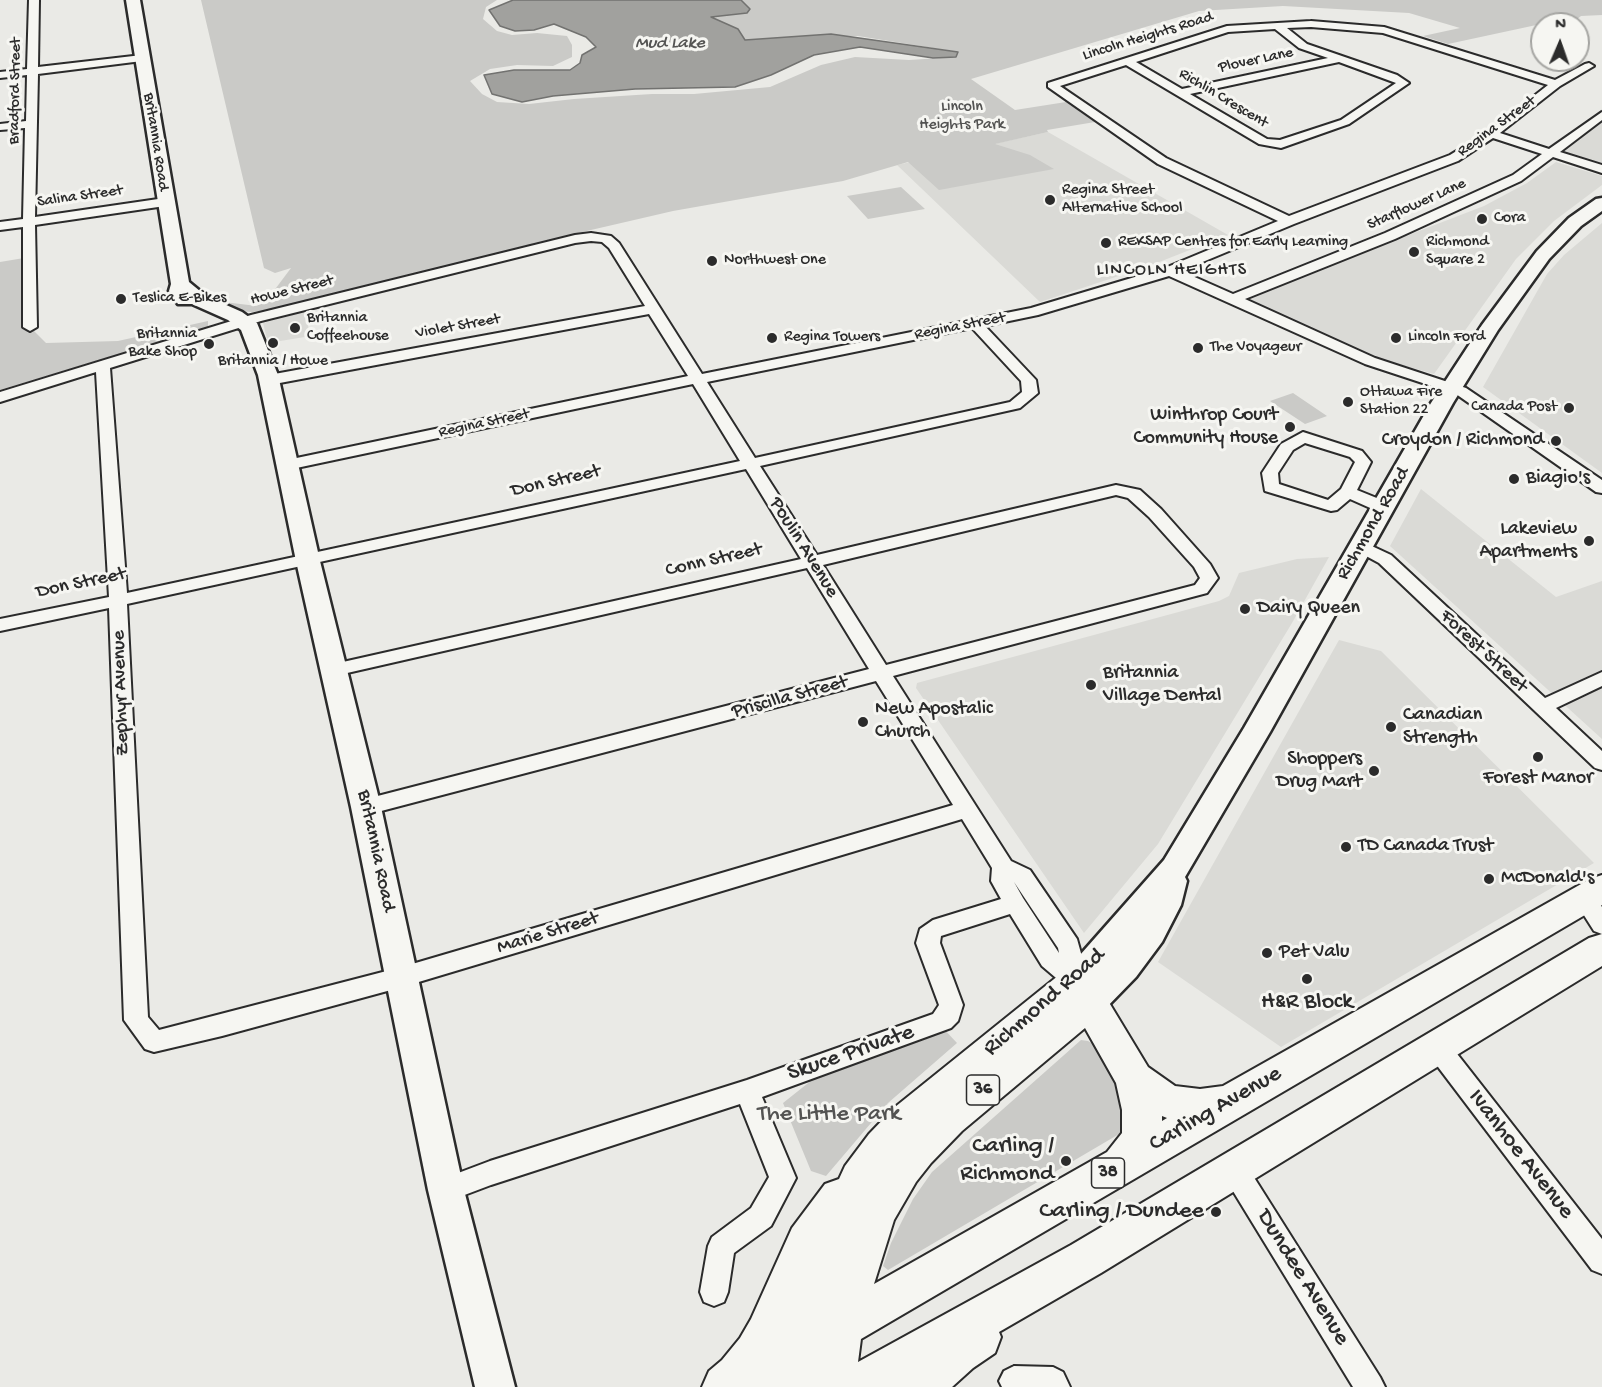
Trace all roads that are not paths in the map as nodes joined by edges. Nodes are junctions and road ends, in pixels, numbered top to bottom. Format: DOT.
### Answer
graph roads {
  1 [pos="34,0"];
  2 [pos="133,0"];
  3 [pos="1277,26"];
  4 [pos="142,58"];
  5 [pos="1338,58"];
  6 [pos="1126,61"];
  7 [pos="32,70"];
  8 [pos="1578,72"];
  9 [pos="0,75"];
  10 [pos="1556,84"];
  11 [pos="1180,93"];
  12 [pos="1602,115"];
  13 [pos="32,124"];
  14 [pos="0,127"];
  15 [pos="1491,134"];
  16 [pos="1550,153"];
  17 [pos="1602,169"];
  18 [pos="165,202"];
  19 [pos="1602,203"];
  20 [pos="30,221"];
  21 [pos="1289,221"];
  22 [pos="0,226"];
  23 [pos="598,237"];
  24 [pos="1170,271"];
  25 [pos="1231,300"];
  26 [pos="653,309"];
  27 [pos="241,322"];
  28 [pos="976,324"];
  29 [pos="30,327"];
  30 [pos="103,367"];
  31 [pos="697,379"];
  32 [pos="269,380"];
  33 [pos="1452,387"];
  34 [pos="0,397"];
  35 [pos="749,462"];
  36 [pos="287,465"];
  37 [pos="1602,488"];
  38 [pos="1348,492"];
  39 [pos="1383,507"];
  40 [pos="1361,546"];
  41 [pos="308,561"];
  42 [pos="812,562"];
  43 [pos="1209,578"];
  44 [pos="118,599"];
  45 [pos="0,625"];
  46 [pos="334,670"];
  47 [pos="883,674"];
  48 [pos="1602,678"];
  49 [pos="1542,707"];
  50 [pos="1602,762"];
  51 [pos="366,807"];
  52 [pos="968,809"];
  53 [pos="1004,867"];
  54 [pos="1015,904"];
  55 [pos="1596,904"];
  56 [pos="1602,948"];
  57 [pos="402,977"];
  58 [pos="1083,992"];
  59 [pos="136,1020"];
  60 [pos="1437,1048"];
  61 [pos="1134,1079"];
  62 [pos="747,1091"];
  63 [pos="1233,1101"];
  64 [pos="1119,1166"];
  65 [pos="1234,1169"];
  66 [pos="859,1179"];
  67 [pos="446,1190"];
  68 [pos="1086,1258"];
  69 [pos="1602,1261"];
  70 [pos="714,1292"];
  71 [pos="842,1327"];
  72 [pos="801,1367"];
  73 [pos="1014,1382"];
  74 [pos="495,1387"];
  75 [pos="725,1387"];
  76 [pos="737,1387"];
  77 [pos="832,1387"];
  78 [pos="857,1387"];
  79 [pos="920,1387"];
  80 [pos="1055,1387"];
  81 [pos="1370,1387"];
  1 -- 7 [label="street, Bradford Street"];
  2 -- 4 [label="street, Britannia Road"];
  3 -- 5 [label="street, Richlin Crescent"];
  3 -- 6 [label="street, Lincoln Heights Road"];
  3 -- 10 [label="street, Lincoln Heights Road"];
  4 -- 7 [label="street"];
  4 -- 18 [label="street, Britannia Road"];
  5 -- 11 [label="street, Plover Lane"];
  5 -- 11 [label="street, Richlin Crescent"];
  6 -- 11 [label="street, Richlin Crescent"];
  6 -- 21 [label="street, Lincoln Heights Road"];
  7 -- 9 [label="street"];
  7 -- 13 [label="street, Bradford Street"];
  8 -- 10 [label="street, Regina Street"];
  10 -- 15 [label="street, Regina Street"];
  12 -- 16 [label="street, Starflower Lane"];
  13 -- 14 [label="street"];
  13 -- 20 [label="street, Bradford Street"];
  15 -- 16 [label="street"];
  15 -- 21 [label="street, Regina Street"];
  16 -- 17 [label="street"];
  16 -- 25 [label="street, Starflower Lane"];
  18 -- 20 [label="street, Salina Street"];
  18 -- 27 [label="street, Britannia Road"];
  19 -- 33 [label="street, Richmond Road / 36"];
  20 -- 22 [label="street, Salina Street"];
  20 -- 29 [label="street, Bradford Street"];
  21 -- 24 [label="street, Regina Street"];
  23 -- 26 [label="street, Poulin Avenue"];
  23 -- 27 [label="street, Howe Street"];
  24 -- 25 [label="street"];
  24 -- 28 [label="street, Regina Street"];
  25 -- 33 [label="street"];
  26 -- 31 [label="street, Poulin Avenue"];
  26 -- 32 [label="street, Violet Street"];
  27 -- 30 [label="street, Howe Street"];
  27 -- 32 [label="street, Britannia Road"];
  28 -- 31 [label="street, Regina Street"];
  28 -- 35 [label="street, Don Street"];
  30 -- 34 [label="street, Howe Street"];
  30 -- 44 [label="street, Zephyr Avenue"];
  31 -- 35 [label="street, Poulin Avenue"];
  31 -- 36 [label="street, Regina Street"];
  32 -- 36 [label="street, Britannia Road"];
  33 -- 37 [label="street"];
  33 -- 39 [label="street, Richmond Road / 36"];
  35 -- 41 [label="street, Don Street"];
  35 -- 42 [label="street, Poulin Avenue"];
  36 -- 41 [label="street, Britannia Road"];
  38 -- 38 [label="street"];
  38 -- 39 [label="street"];
  39 -- 40 [label="street, Richmond Road / 36"];
  40 -- 49 [label="street, Forest Street"];
  40 -- 58 [label="street, Richmond Road / 36"];
  41 -- 44 [label="street, Don Street"];
  41 -- 46 [label="street, Britannia Road"];
  42 -- 43 [label="street, Conn Street"];
  42 -- 46 [label="street, Conn Street"];
  42 -- 47 [label="street, Poulin Avenue"];
  43 -- 47 [label="street, Priscilla Street"];
  44 -- 45 [label="street, Don Street"];
  44 -- 59 [label="street, Zephyr Avenue"];
  46 -- 51 [label="street, Britannia Road"];
  47 -- 51 [label="street, Priscilla Street"];
  47 -- 52 [label="street, Poulin Avenue"];
  48 -- 49 [label="street"];
  49 -- 50 [label="street, Forest Street"];
  51 -- 57 [label="street, Britannia Road"];
  52 -- 53 [label="street, Poulin Avenue"];
  52 -- 57 [label="street, Marie Street"];
  53 -- 54 [label="street, Poulin Avenue"];
  53 -- 58 [label="street, Poulin Avenue"];
  54 -- 58 [label="street, Poulin Avenue"];
  54 -- 62 [label="street, Skuce Private"];
  55 -- 63 [label="main road, Carling Avenue / 38"];
  56 -- 60 [label="main road"];
  57 -- 59 [label="street, Marie Street"];
  57 -- 67 [label="street, Britannia Road"];
  58 -- 61 [label="main road, Poulin Avenue"];
  58 -- 66 [label="main road, Richmond Road / 36"];
  58 -- 71 [label="main road, Richmond Road / 36"];
  60 -- 65 [label="main road"];
  60 -- 69 [label="street, Ivanhoe Avenue"];
  61 -- 63 [label="main road"];
  61 -- 64 [label="main road"];
  62 -- 67 [label="street, Skuce Private"];
  62 -- 70 [label="street"];
  63 -- 64 [label="main road, Carling Avenue / 38"];
  64 -- 71 [label="main road, Carling Avenue / 38"];
  65 -- 68 [label="main road"];
  65 -- 81 [label="street, Dundee Avenue"];
  66 -- 72 [label="main road, Richmond Road / 36"];
  66 -- 75 [label="main road"];
  67 -- 74 [label="street, Britannia Road"];
  68 -- 78 [label="main road"];
  68 -- 79 [label="main road"];
  71 -- 72 [label="main road, Carling Avenue / 38"];
  71 -- 77 [label="main road, Richmond Road / 36"];
  72 -- 76 [label="street, Carling Avenue / 38"];
  73 -- 80 [label="street"];
}
